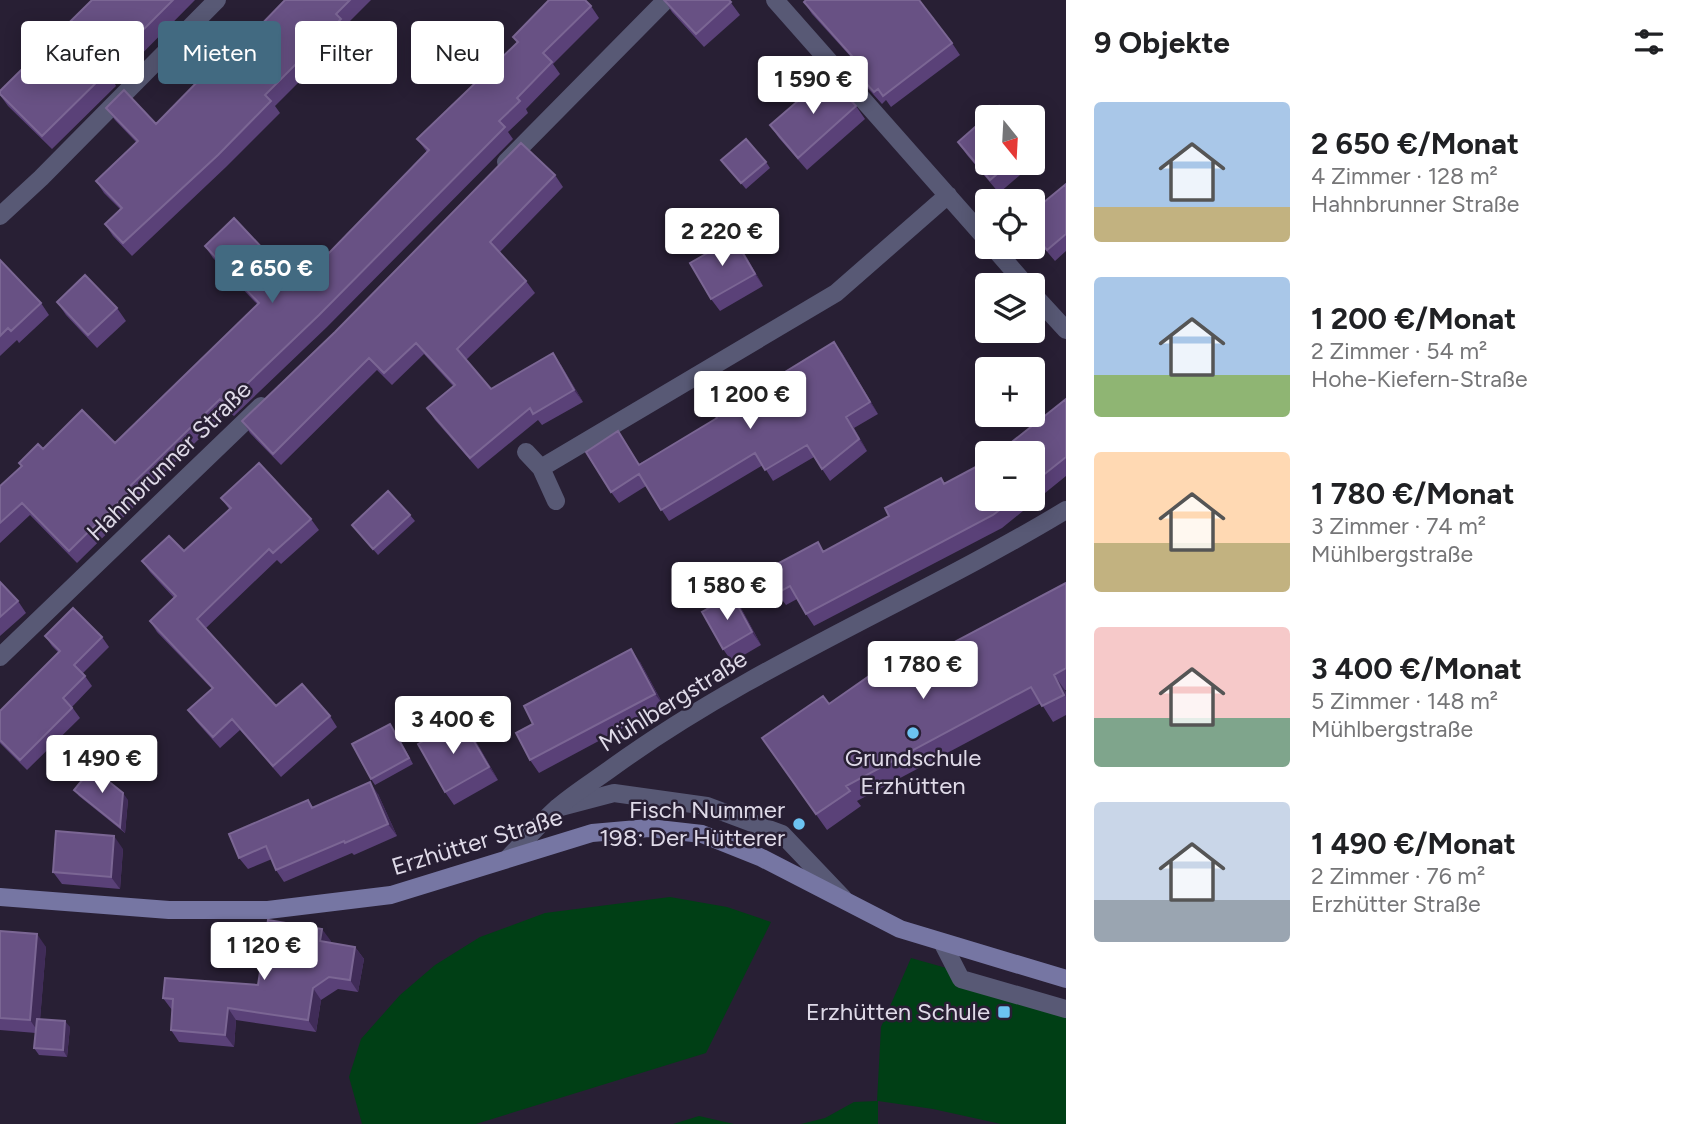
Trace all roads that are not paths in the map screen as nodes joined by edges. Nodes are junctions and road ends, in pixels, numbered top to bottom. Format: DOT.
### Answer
graph roads {
  1 [pos="217,0"];
  2 [pos="666,0"];
  3 [pos="775,0"];
  4 [pos="491,177"];
  5 [pos="948,195"];
  6 [pos="0,216"];
  7 [pos="975,226"];
  8 [pos="1003,259"];
  9 [pos="1016,273"];
  10 [pos="1045,307"];
  11 [pos="1066,330"];
  12 [pos="271,397"];
  13 [pos="526,452"];
  14 [pos="541,468"];
  15 [pos="556,501"];
  16 [pos="1066,510"];
  17 [pos="0,657"];
  18 [pos="557,808"];
  19 [pos="509,858"];
  20 [pos="0,897"];
  21 [pos="848,903"];
  22 [pos="943,944"];
  23 [pos="1066,979"];
  24 [pos="1066,1009"];
  1 -- 6 [label="street"];
  2 -- 4 [label="street"];
  3 -- 5 [label="street"];
  5 -- 7 [label="street"];
  5 -- 14 [label="street"];
  8 -- 9 [label="street"];
  10 -- 11 [label="street"];
  12 -- 17 [label="street, Hahnbrunner Straße"];
  13 -- 14 [label="street"];
  14 -- 15 [label="street"];
  16 -- 18 [label="street, Mühlbergstraße"];
  18 -- 19 [label="street, Mühlbergstraße"];
  18 -- 21 [label="street"];
  19 -- 20 [label="street, Erzhütter Straße"];
  19 -- 21 [label="street, Erzhütter Straße"];
  21 -- 22 [label="street, Erzhütter Straße"];
  22 -- 23 [label="street, Erzhütter Straße"];
  22 -- 24 [label="street"];
}
